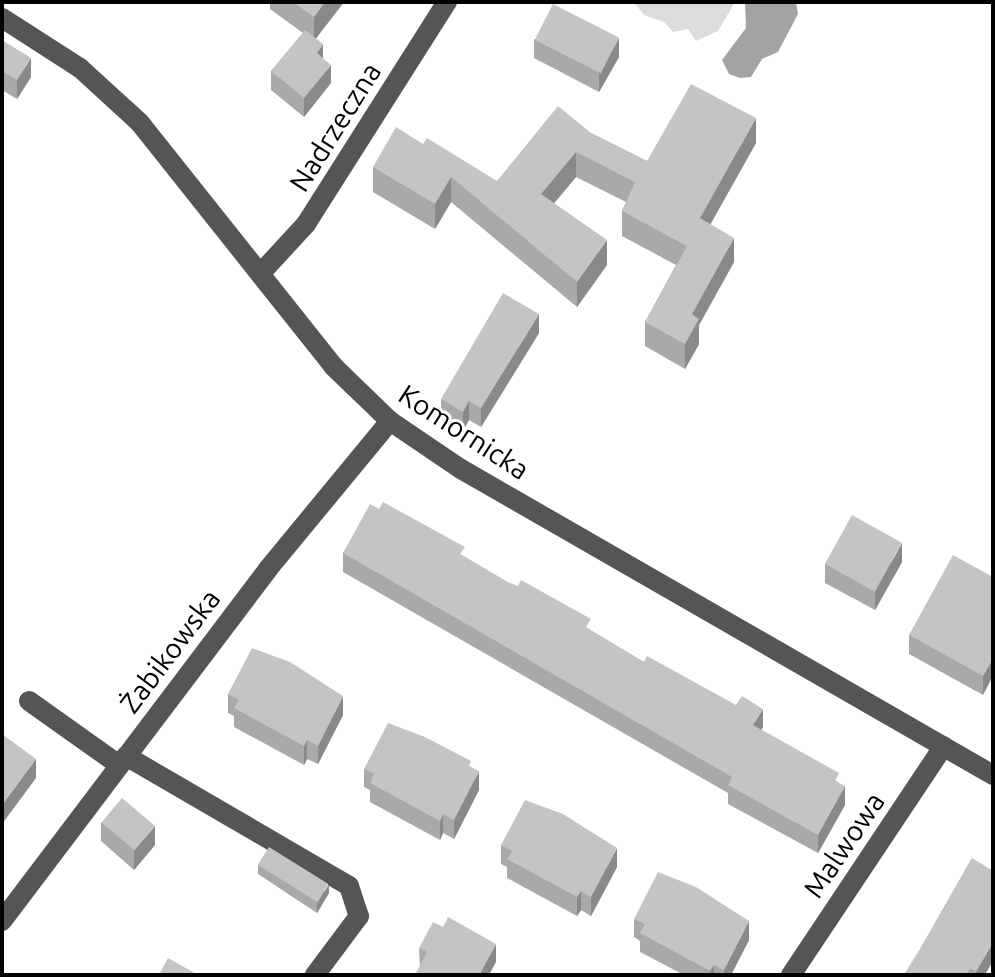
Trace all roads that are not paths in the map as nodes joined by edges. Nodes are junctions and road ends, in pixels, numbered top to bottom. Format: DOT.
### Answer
graph roads {
  1 [pos="447,2"];
  2 [pos="2,18"];
  3 [pos="260,274"];
  4 [pos="390,421"];
  5 [pos="29,701"];
  6 [pos="944,746"];
  7 [pos="123,760"];
  8 [pos="993,775"];
  9 [pos="2,921"];
  10 [pos="315,975"];
  11 [pos="791,975"];
  1 -- 3 [label="street, Nadrzeczna"];
  2 -- 3 [label="street, Komornicka"];
  3 -- 4 [label="street, Komornicka"];
  4 -- 6 [label="street, Komornicka"];
  4 -- 7 [label="street, Żabikowska"];
  5 -- 7 [label="street"];
  6 -- 8 [label="street, Komornicka"];
  6 -- 11 [label="street, Malwowa"];
  7 -- 9 [label="street, Żabikowska"];
  7 -- 10 [label="street"];
}
